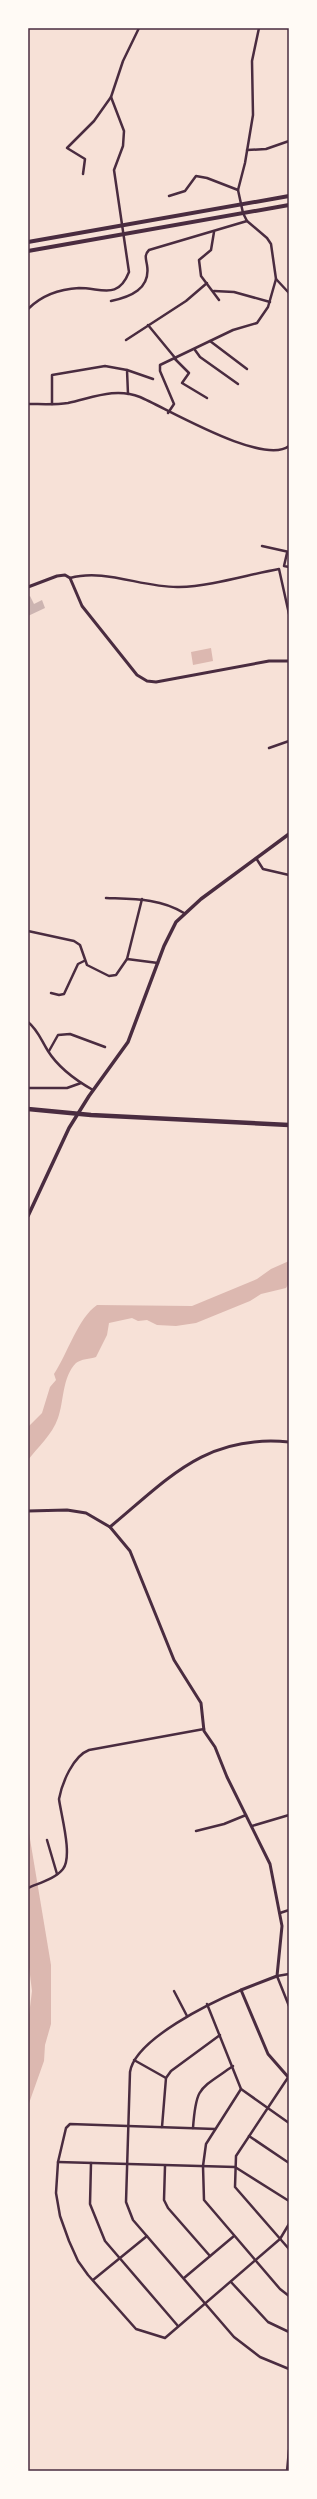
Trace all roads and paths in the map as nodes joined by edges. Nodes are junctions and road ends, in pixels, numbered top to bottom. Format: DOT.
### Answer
graph roads {
  1 [pos="139,28"];
  2 [pos="258,28"];
  3 [pos="111,96"];
  4 [pos="289,141"];
  5 [pos="247,150"];
  6 [pos="83,174"];
  7 [pos="238,190"];
  8 [pos="169,196"];
  9 [pos="289,196"];
  10 [pos="240,205"];
  11 [pos="289,205"];
  12 [pos="243,213"];
  13 [pos="247,222"];
  14 [pos="214,232"];
  15 [pos="28,242"];
  16 [pos="28,251"];
  17 [pos="276,279"];
  18 [pos="207,283"];
  19 [pos="213,291"];
  20 [pos="289,293"];
  21 [pos="219,300"];
  22 [pos="111,301"];
  23 [pos="270,302"];
  24 [pos="28,309"];
  25 [pos="148,325"];
  26 [pos="126,340"];
  27 [pos="210,341"];
  28 [pos="195,350"];
  29 [pos="176,359"];
  30 [pos="126,370"];
  31 [pos="247,370"];
  32 [pos="153,378"];
  33 [pos="238,384"];
  34 [pos="128,394"];
  35 [pos="207,398"];
  36 [pos="28,404"];
  37 [pos="52,404"];
  38 [pos="168,412"];
  39 [pos="289,446"];
  40 [pos="262,546"];
  41 [pos="288,552"];
  42 [pos="289,567"];
  43 [pos="70,578"];
  44 [pos="28,587"];
  45 [pos="288,605"];
  46 [pos="289,614"];
  47 [pos="289,661"];
  48 [pos="289,741"];
  49 [pos="269,748"];
  50 [pos="289,834"];
  51 [pos="256,858"];
  52 [pos="289,876"];
  53 [pos="106,898"];
  54 [pos="142,899"];
  55 [pos="184,913"];
  56 [pos="28,931"];
  57 [pos="127,959"];
  58 [pos="84,961"];
  59 [pos="158,963"];
  60 [pos="51,993"];
  61 [pos="28,1022"];
  62 [pos="105,1046"];
  63 [pos="48,1052"];
  64 [pos="81,1083"];
  65 [pos="28,1088"];
  66 [pos="94,1090"];
  67 [pos="28,1109"];
  68 [pos="289,1125"];
  69 [pos="28,1216"];
  70 [pos="289,1442"];
  71 [pos="28,1511"];
  72 [pos="110,1527"];
  73 [pos="204,1729"];
  74 [pos="246,1815"];
  75 [pos="289,1815"];
  76 [pos="252,1826"];
  77 [pos="196,1831"];
  78 [pos="47,1840"];
  79 [pos="57,1874"];
  80 [pos="28,1888"];
  81 [pos="289,1910"];
  82 [pos="280,1913"];
  83 [pos="289,1974"];
  84 [pos="277,1976"];
  85 [pos="241,1990"];
  86 [pos="174,1991"];
  87 [pos="207,2004"];
  88 [pos="289,2006"];
  89 [pos="187,2016"];
  90 [pos="220,2035"];
  91 [pos="134,2060"];
  92 [pos="233,2066"];
  93 [pos="289,2077"];
  94 [pos="166,2078"];
  95 [pos="241,2089"];
  96 [pos="267,2108"];
  97 [pos="289,2123"];
  98 [pos="128,2126"];
  99 [pos="162,2127"];
  100 [pos="193,2128"];
  101 [pos="214,2129"];
  102 [pos="249,2136"];
  103 [pos="58,2162"];
  104 [pos="91,2163"];
  105 [pos="289,2163"];
  106 [pos="127,2164"];
  107 [pos="165,2166"];
  108 [pos="203,2166"];
  109 [pos="235,2167"];
  110 [pos="289,2201"];
  111 [pos="289,2224"];
  112 [pos="147,2236"];
  113 [pos="234,2236"];
  114 [pos="280,2239"];
  115 [pos="289,2249"];
  116 [pos="210,2256"];
  117 [pos="120,2258"];
  118 [pos="256,2260"];
  119 [pos="184,2278"];
  120 [pos="93,2280"];
  121 [pos="232,2282"];
  122 [pos="289,2296"];
  123 [pos="205,2304"];
  124 [pos="178,2326"];
  125 [pos="289,2332"];
  126 [pos="289,2369"];
  127 [pos="289,2450"];
  128 [pos="286,2471"];
  1 -- 3 [label="street"];
  2 -- 5 [label="street"];
  3 -- 6 [label="street"];
  3 -- 24 [label="street"];
  4 -- 5 [label="street"];
  5 -- 7 [label="street"];
  7 -- 8 [label="street"];
  7 -- 10 [label="street"];
  9 -- 10 [label="main road"];
  10 -- 12 [label="street"];
  10 -- 15 [label="main road"];
  11 -- 12 [label="main road"];
  12 -- 13 [label="street"];
  12 -- 16 [label="main road"];
  13 -- 14 [label="street"];
  13 -- 17 [label="street"];
  14 -- 18 [label="street"];
  14 -- 22 [label="street"];
  17 -- 20 [label="street"];
  17 -- 23 [label="street"];
  18 -- 19 [label="street"];
  18 -- 25 [label="street"];
  19 -- 21 [label="street"];
  19 -- 23 [label="street"];
  23 -- 27 [label="street"];
  25 -- 26 [label="street"];
  25 -- 29 [label="street"];
  27 -- 28 [label="street"];
  27 -- 31 [label="street"];
  28 -- 29 [label="street"];
  28 -- 33 [label="street"];
  29 -- 35 [label="street"];
  29 -- 38 [label="street"];
  30 -- 32 [label="street"];
  30 -- 34 [label="street"];
  30 -- 37 [label="street"];
  34 -- 37 [label="street"];
  34 -- 38 [label="street"];
  36 -- 37 [label="street"];
  38 -- 39 [label="street"];
  40 -- 41 [label="street"];
  41 -- 42 [label="street"];
  43 -- 44 [label="street"];
  43 -- 45 [label="street"];
  43 -- 47 [label="street"];
  45 -- 46 [label="street"];
  48 -- 49 [label="street"];
  50 -- 51 [label="main road"];
  51 -- 52 [label="street"];
  51 -- 55 [label="main road"];
  53 -- 54 [label="street"];
  54 -- 55 [label="street"];
  54 -- 57 [label="street"];
  55 -- 59 [label="main road"];
  56 -- 58 [label="street"];
  57 -- 58 [label="street"];
  57 -- 59 [label="street"];
  58 -- 60 [label="street"];
  59 -- 66 [label="main road"];
  61 -- 63 [label="street"];
  62 -- 63 [label="street"];
  63 -- 64 [label="street"];
  64 -- 65 [label="street"];
  64 -- 66 [label="street"];
  66 -- 69 [label="main road"];
  67 -- 68 [label="highway"];
  70 -- 72 [label="street"];
  71 -- 72 [label="street"];
  72 -- 73 [label="street"];
  73 -- 74 [label="street"];
  73 -- 79 [label="street"];
  74 -- 76 [label="street"];
  74 -- 77 [label="street"];
  75 -- 76 [label="street"];
  76 -- 82 [label="street"];
  78 -- 79 [label="street"];
  79 -- 80 [label="street"];
  81 -- 82 [label="street"];
  82 -- 84 [label="street"];
  83 -- 84 [label="street"];
  84 -- 85 [label="street"];
  84 -- 88 [label="street"];
  85 -- 87 [label="street"];
  85 -- 93 [label="street"];
  86 -- 89 [label="street"];
  87 -- 89 [label="street"];
  87 -- 90 [label="street"];
  89 -- 91 [label="street"];
  90 -- 92 [label="street"];
  90 -- 94 [label="street"];
  91 -- 94 [label="street"];
  91 -- 98 [label="street"];
  92 -- 95 [label="street"];
  92 -- 100 [label="street"];
  93 -- 96 [label="street"];
  94 -- 99 [label="street"];
  95 -- 96 [label="street"];
  95 -- 101 [label="street"];
  96 -- 97 [label="street"];
  96 -- 102 [label="street"];
  98 -- 99 [label="street"];
  98 -- 103 [label="street"];
  98 -- 106 [label="street"];
  99 -- 100 [label="street"];
  100 -- 101 [label="street"];
  101 -- 108 [label="street"];
  102 -- 105 [label="street"];
  102 -- 109 [label="street"];
  103 -- 104 [label="street"];
  103 -- 120 [label="street"];
  104 -- 106 [label="street"];
  104 -- 117 [label="street"];
  106 -- 107 [label="street"];
  106 -- 112 [label="street"];
  107 -- 108 [label="street"];
  107 -- 116 [label="street"];
  108 -- 109 [label="street"];
  108 -- 113 [label="street"];
  109 -- 110 [label="street"];
  109 -- 114 [label="street"];
  111 -- 114 [label="street"];
  112 -- 117 [label="street"];
  112 -- 119 [label="street"];
  113 -- 116 [label="street"];
  113 -- 118 [label="street"];
  114 -- 115 [label="street"];
  114 -- 118 [label="street"];
  116 -- 119 [label="street"];
  117 -- 120 [label="street"];
  117 -- 124 [label="street"];
  118 -- 121 [label="street"];
  118 -- 122 [label="street"];
  119 -- 123 [label="street"];
  120 -- 124 [label="street"];
  121 -- 123 [label="street"];
  121 -- 125 [label="street"];
  123 -- 124 [label="street"];
  123 -- 126 [label="street"];
  127 -- 128 [label="street"];
}
